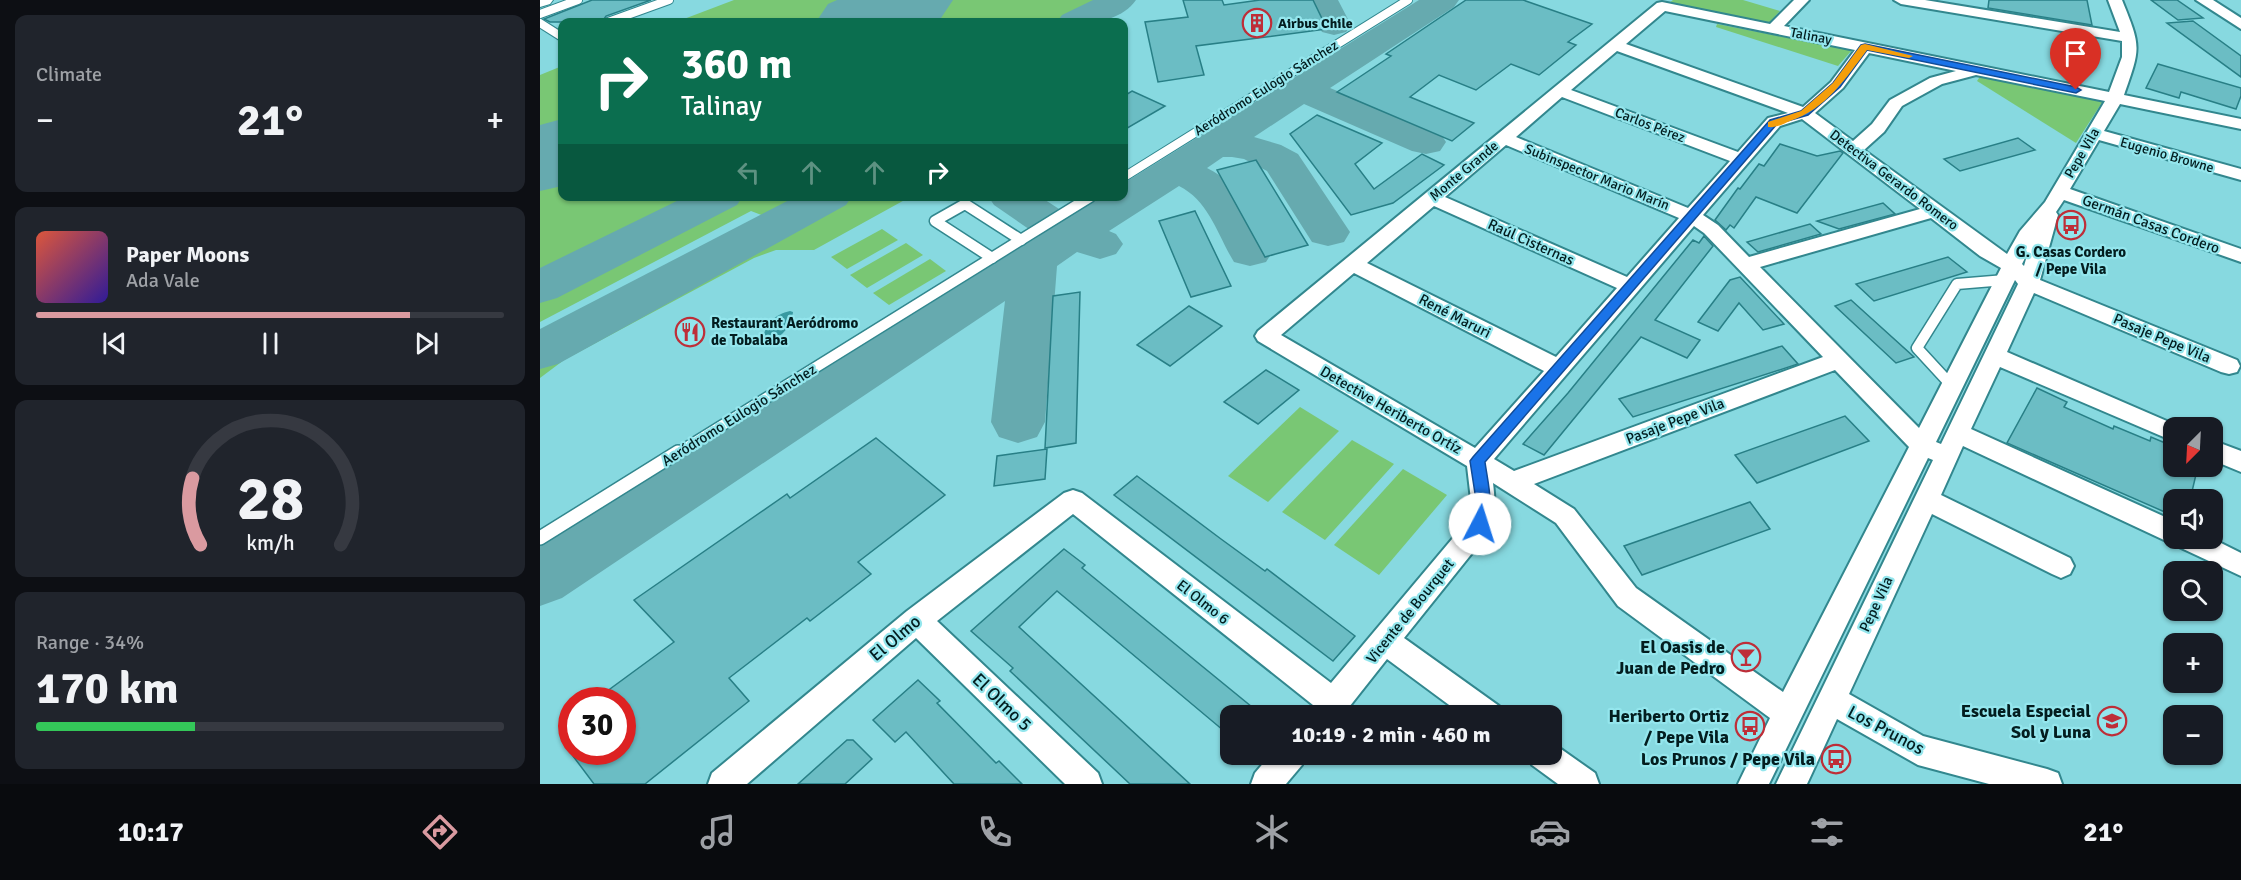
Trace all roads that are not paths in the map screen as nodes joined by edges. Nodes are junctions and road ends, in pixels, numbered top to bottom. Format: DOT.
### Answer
graph roads {
  1 [pos="578,0"];
  2 [pos="669,0"];
  3 [pos="1408,0"];
  4 [pos="1802,0"];
  5 [pos="1901,0"];
  6 [pos="2115,0"];
  7 [pos="2203,0"];
  8 [pos="1664,3"];
  9 [pos="540,14"];
  10 [pos="619,18"];
  11 [pos="540,23"];
  12 [pos="2241,25"];
  13 [pos="1773,28"];
  14 [pos="558,34"];
  15 [pos="2130,38"];
  16 [pos="1615,45"];
  17 [pos="1865,46"];
  18 [pos="1976,69"];
  19 [pos="1560,91"];
  20 [pos="2115,98"];
  21 [pos="1805,113"];
  22 [pos="2241,124"];
  23 [pos="2093,133"];
  24 [pos="1503,138"];
  25 [pos="1855,149"];
  26 [pos="1740,159"];
  27 [pos="1128,175"];
  28 [pos="2241,175"];
  29 [pos="1432,198"];
  30 [pos="2056,198"];
  31 [pos="1083,201"];
  32 [pos="1935,210"];
  33 [pos="1691,216"];
  34 [pos="1021,240"];
  35 [pos="2241,256"];
  36 [pos="992,258"];
  37 [pos="1353,264"];
  38 [pos="1747,264"];
  39 [pos="2015,276"];
  40 [pos="1630,286"];
  41 [pos="1266,336"];
  42 [pos="1839,360"];
  43 [pos="1982,362"];
  44 [pos="2229,366"];
  45 [pos="1558,368"];
  46 [pos="1952,386"];
  47 [pos="2163,428"];
  48 [pos="1957,433"];
  49 [pos="1922,446"];
  50 [pos="2223,454"];
  51 [pos="1946,457"];
  52 [pos="1478,461"];
  53 [pos="2241,462"];
  54 [pos="1512,482"];
  55 [pos="1926,499"];
  56 [pos="1073,500"];
  57 [pos="2163,528"];
  58 [pos="540,538"];
  59 [pos="2207,549"];
  60 [pos="2241,565"];
  61 [pos="2061,566"];
  62 [pos="917,620"];
  63 [pos="1827,636"];
  64 [pos="1386,641"];
  65 [pos="1853,653"];
  66 [pos="1831,700"];
  67 [pos="1323,705"];
  68 [pos="1333,705"];
  69 [pos="1474,705"];
  70 [pos="1788,713"];
  71 [pos="1282,765"];
  72 [pos="1558,765"];
  73 [pos="741,779"];
  74 [pos="1087,784"];
  75 [pos="1266,784"];
  76 [pos="1584,784"];
  77 [pos="1753,784"];
  78 [pos="1791,784"];
  79 [pos="2047,784"];
  1 -- 9 [label="lane"];
  2 -- 10 [label="lane"];
  3 -- 27 [label="lane, Aeródromo Eulogio Sánchez"];
  4 -- 13 [label="street"];
  5 -- 15 [label="street"];
  6 -- 15 [label="street, Pepe Vila"];
  7 -- 12 [label="street"];
  8 -- 13 [label="street, Talinay"];
  8 -- 16 [label="street, Monte Grande"];
  11 -- 14 [label="lane"];
  13 -- 17 [label="street, Talinay"];
  15 -- 20 [label="street, Pepe Vila"];
  16 -- 19 [label="street, Monte Grande"];
  16 -- 21 [label="street, Detectiva Gerardo Romero"];
  17 -- 18 [label="street, Talinay"];
  17 -- 21 [label="street"];
  18 -- 20 [label="street, Talinay"];
  18 -- 25 [label="street"];
  19 -- 24 [label="street, Monte Grande"];
  19 -- 26 [label="street, Carlos Pérez"];
  20 -- 22 [label="street, Talinay"];
  20 -- 23 [label="street, Pepe Vila"];
  21 -- 25 [label="street, Detectiva Gerardo Romero"];
  21 -- 26 [label="street"];
  23 -- 28 [label="street, Eugenio Browne"];
  23 -- 30 [label="street, Pepe Vila"];
  24 -- 29 [label="street, Monte Grande"];
  24 -- 33 [label="street, Subinspector Mario Marín"];
  25 -- 32 [label="street, Detectiva Gerardo Romero"];
  26 -- 33 [label="street"];
  29 -- 37 [label="street, Monte Grande"];
  29 -- 40 [label="street, Raúl Cisternas"];
  30 -- 35 [label="street, Germán Casas Cordero"];
  30 -- 39 [label="street, Pepe Vila"];
  31 -- 34 [label="lane, Aeródromo Eulogio Sánchez"];
  32 -- 38 [label="street"];
  32 -- 39 [label="street, Detectiva Gerardo Romero"];
  33 -- 38 [label="street"];
  33 -- 40 [label="street"];
  34 -- 36 [label="lane, Aeródromo Eulogio Sánchez"];
  34 -- 36 [label="lane"];
  36 -- 58 [label="lane, Aeródromo Eulogio Sánchez"];
  37 -- 41 [label="street, Monte Grande"];
  37 -- 45 [label="street, René Maruri"];
  38 -- 42 [label="street"];
  39 -- 43 [label="street, Pepe Vila"];
  39 -- 44 [label="street, Pasaje Pepe Vila"];
  39 -- 46 [label="lane"];
  40 -- 45 [label="street"];
  41 -- 52 [label="street, Detective Heriberto Ortíz"];
  42 -- 49 [label="street"];
  42 -- 54 [label="street, Pasaje Pepe Vila"];
  43 -- 46 [label="street, Pepe Vila"];
  43 -- 47 [label="street"];
  43 -- 48 [label="street, Pepe Vila"];
  45 -- 52 [label="street"];
  46 -- 49 [label="street, Pepe Vila"];
  48 -- 51 [label="street, Pepe Vila"];
  48 -- 57 [label="street"];
  49 -- 51 [label="street"];
  49 -- 63 [label="street, Pepe Vila"];
  50 -- 53 [label="street"];
  51 -- 55 [label="street, Pepe Vila"];
  52 -- 54 [label="street, Detective Heriberto Ortíz"];
  52 -- 64 [label="street, Vicente de Bourquet"];
  54 -- 70 [label="street, Detective Heriberto Ortíz"];
  55 -- 61 [label="street"];
  55 -- 65 [label="street, Pepe Vila"];
  56 -- 62 [label="street, El Olmo"];
  56 -- 67 [label="street, El Olmo 6"];
  59 -- 60 [label="street"];
  62 -- 73 [label="street, El Olmo"];
  62 -- 74 [label="street, El Olmo 5"];
  63 -- 65 [label="street"];
  63 -- 70 [label="street, Pepe Vila"];
  64 -- 68 [label="street, Vicente de Bourquet"];
  64 -- 69 [label="street"];
  65 -- 66 [label="street, Pepe Vila"];
  66 -- 78 [label="street, Pepe Vila"];
  66 -- 79 [label="street, Los Prunos"];
  70 -- 77 [label="street, Pepe Vila"];
  71 -- 75 [label="street"];
  72 -- 76 [label="street"];
}
